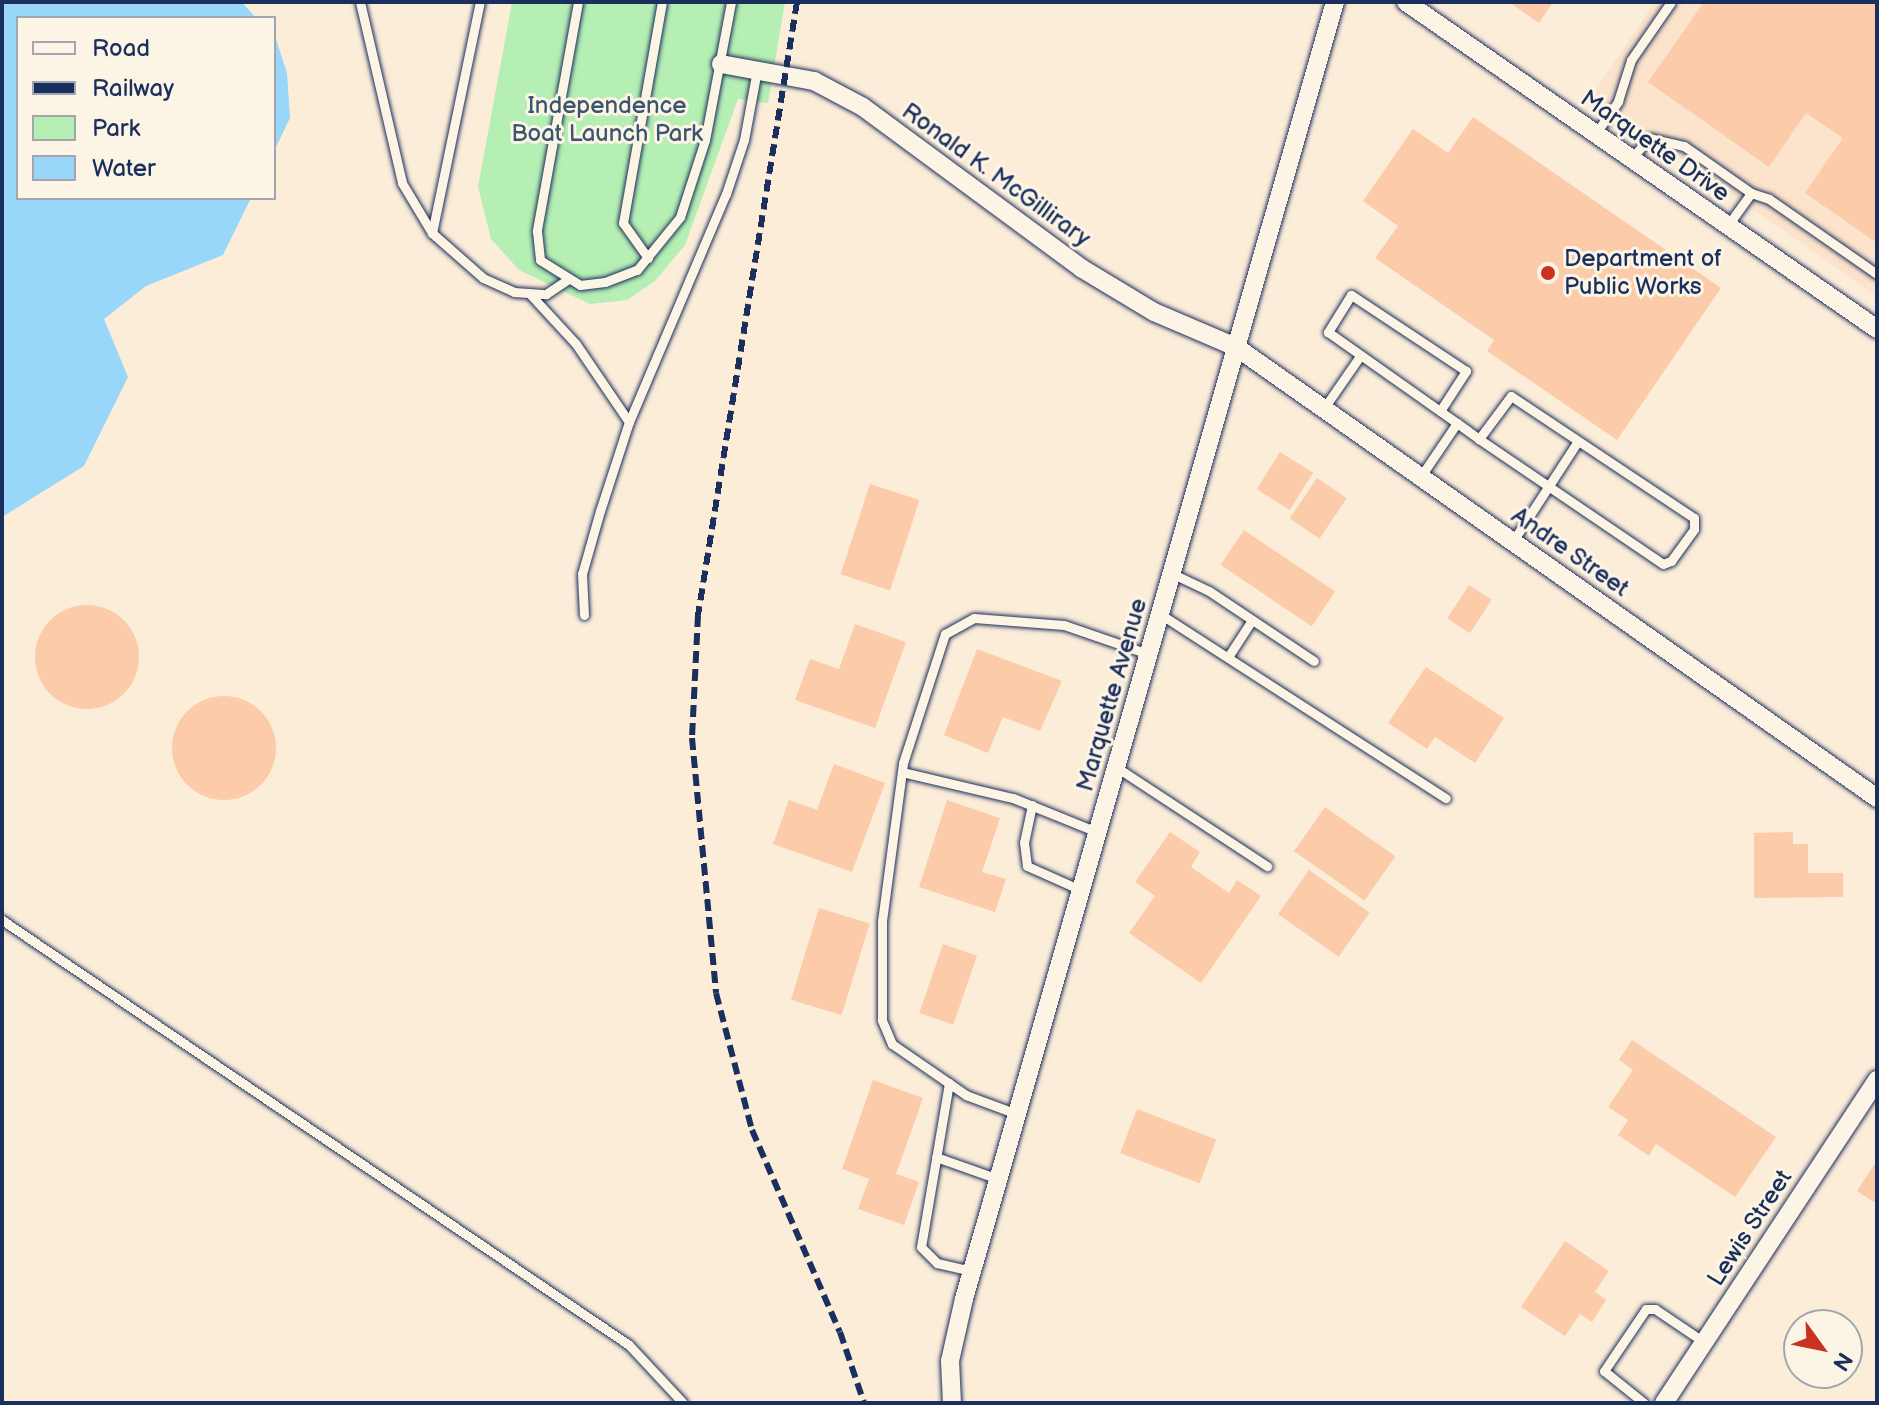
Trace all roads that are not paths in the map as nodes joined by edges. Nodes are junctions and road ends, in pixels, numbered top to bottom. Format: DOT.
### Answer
graph roads {
  1 [pos="360,2"];
  2 [pos="480,2"];
  3 [pos="578,2"];
  4 [pos="662,2"];
  5 [pos="731,2"];
  6 [pos="1335,2"];
  7 [pos="1406,2"];
  8 [pos="1671,2"];
  9 [pos="721,64"];
  10 [pos="757,70"];
  11 [pos="1596,133"];
  12 [pos="1632,158"];
  13 [pos="1751,193"];
  14 [pos="1728,225"];
  15 [pos="432,233"];
  16 [pos="648,258"];
  17 [pos="1877,274"];
  18 [pos="568,279"];
  19 [pos="529,293"];
  20 [pos="1877,329"];
  21 [pos="1236,347"];
  22 [pos="1360,356"];
  23 [pos="1324,408"];
  24 [pos="1440,411"];
  25 [pos="629,422"];
  26 [pos="1457,423"];
  27 [pos="1479,439"];
  28 [pos="1578,441"];
  29 [pos="1421,476"];
  30 [pos="1548,486"];
  31 [pos="1513,541"];
  32 [pos="1171,573"];
  33 [pos="1160,613"];
  34 [pos="584,615"];
  35 [pos="1252,620"];
  36 [pos="1148,654"];
  37 [pos="1228,657"];
  38 [pos="1314,661"];
  39 [pos="1116,767"];
  40 [pos="902,772"];
  41 [pos="1446,798"];
  42 [pos="1877,798"];
  43 [pos="1032,805"];
  44 [pos="1097,832"];
  45 [pos="1267,866"];
  46 [pos="1081,890"];
  47 [pos="2,920"];
  48 [pos="1877,1080"];
  49 [pos="949,1083"];
  50 [pos="1017,1114"];
  51 [pos="936,1157"];
  52 [pos="998,1179"];
  53 [pos="972,1271"];
  54 [pos="1704,1342"];
  55 [pos="683,1403"];
  56 [pos="952,1403"];
  57 [pos="1644,1403"];
  58 [pos="1664,1403"];
  1 -- 15 [label="lane"];
  2 -- 15 [label="lane"];
  3 -- 18 [label="lane"];
  4 -- 16 [label="lane"];
  5 -- 9 [label="lane"];
  6 -- 21 [label="street, Marquette Avenue"];
  7 -- 11 [label="street, Marquette Drive"];
  8 -- 11 [label="lane"];
  9 -- 10 [label="street, Ronald K. McGillirary"];
  9 -- 16 [label="lane"];
  10 -- 21 [label="street, Ronald K. McGillirary"];
  10 -- 25 [label="lane"];
  11 -- 12 [label="street, Marquette Drive"];
  12 -- 13 [label="lane"];
  12 -- 14 [label="street, Marquette Drive"];
  13 -- 14 [label="lane"];
  13 -- 17 [label="lane"];
  14 -- 20 [label="street, Marquette Drive"];
  15 -- 19 [label="lane"];
  16 -- 18 [label="lane"];
  18 -- 19 [label="lane"];
  19 -- 25 [label="lane"];
  21 -- 23 [label="street, Andre Street"];
  21 -- 32 [label="street, Marquette Avenue"];
  22 -- 23 [label="lane"];
  22 -- 24 [label="lane"];
  22 -- 24 [label="lane"];
  23 -- 29 [label="street, Andre Street"];
  24 -- 26 [label="lane"];
  25 -- 34 [label="lane"];
  26 -- 27 [label="lane"];
  26 -- 29 [label="lane"];
  27 -- 28 [label="lane"];
  27 -- 30 [label="lane"];
  28 -- 30 [label="lane"];
  28 -- 30 [label="lane"];
  29 -- 31 [label="street, Andre Street"];
  30 -- 31 [label="lane"];
  31 -- 42 [label="street, Andre Street"];
  32 -- 33 [label="street, Marquette Avenue"];
  32 -- 35 [label="lane"];
  33 -- 36 [label="street, Marquette Avenue"];
  33 -- 37 [label="lane"];
  35 -- 37 [label="lane"];
  35 -- 38 [label="lane"];
  36 -- 39 [label="street, Marquette Avenue"];
  36 -- 40 [label="lane"];
  37 -- 41 [label="lane"];
  39 -- 44 [label="street, Marquette Avenue"];
  39 -- 45 [label="lane"];
  40 -- 43 [label="lane"];
  40 -- 49 [label="lane"];
  43 -- 44 [label="lane"];
  43 -- 46 [label="lane"];
  44 -- 46 [label="street, Marquette Avenue"];
  46 -- 50 [label="street, Marquette Avenue"];
  47 -- 55 [label="lane"];
  48 -- 54 [label="street, Lewis Street"];
  49 -- 50 [label="lane"];
  49 -- 51 [label="lane"];
  50 -- 52 [label="street, Marquette Avenue"];
  51 -- 52 [label="lane"];
  51 -- 53 [label="lane"];
  52 -- 53 [label="street, Marquette Avenue"];
  53 -- 56 [label="street, Marquette Avenue"];
  54 -- 57 [label="lane"];
  54 -- 58 [label="street, Lewis Street"];
}
